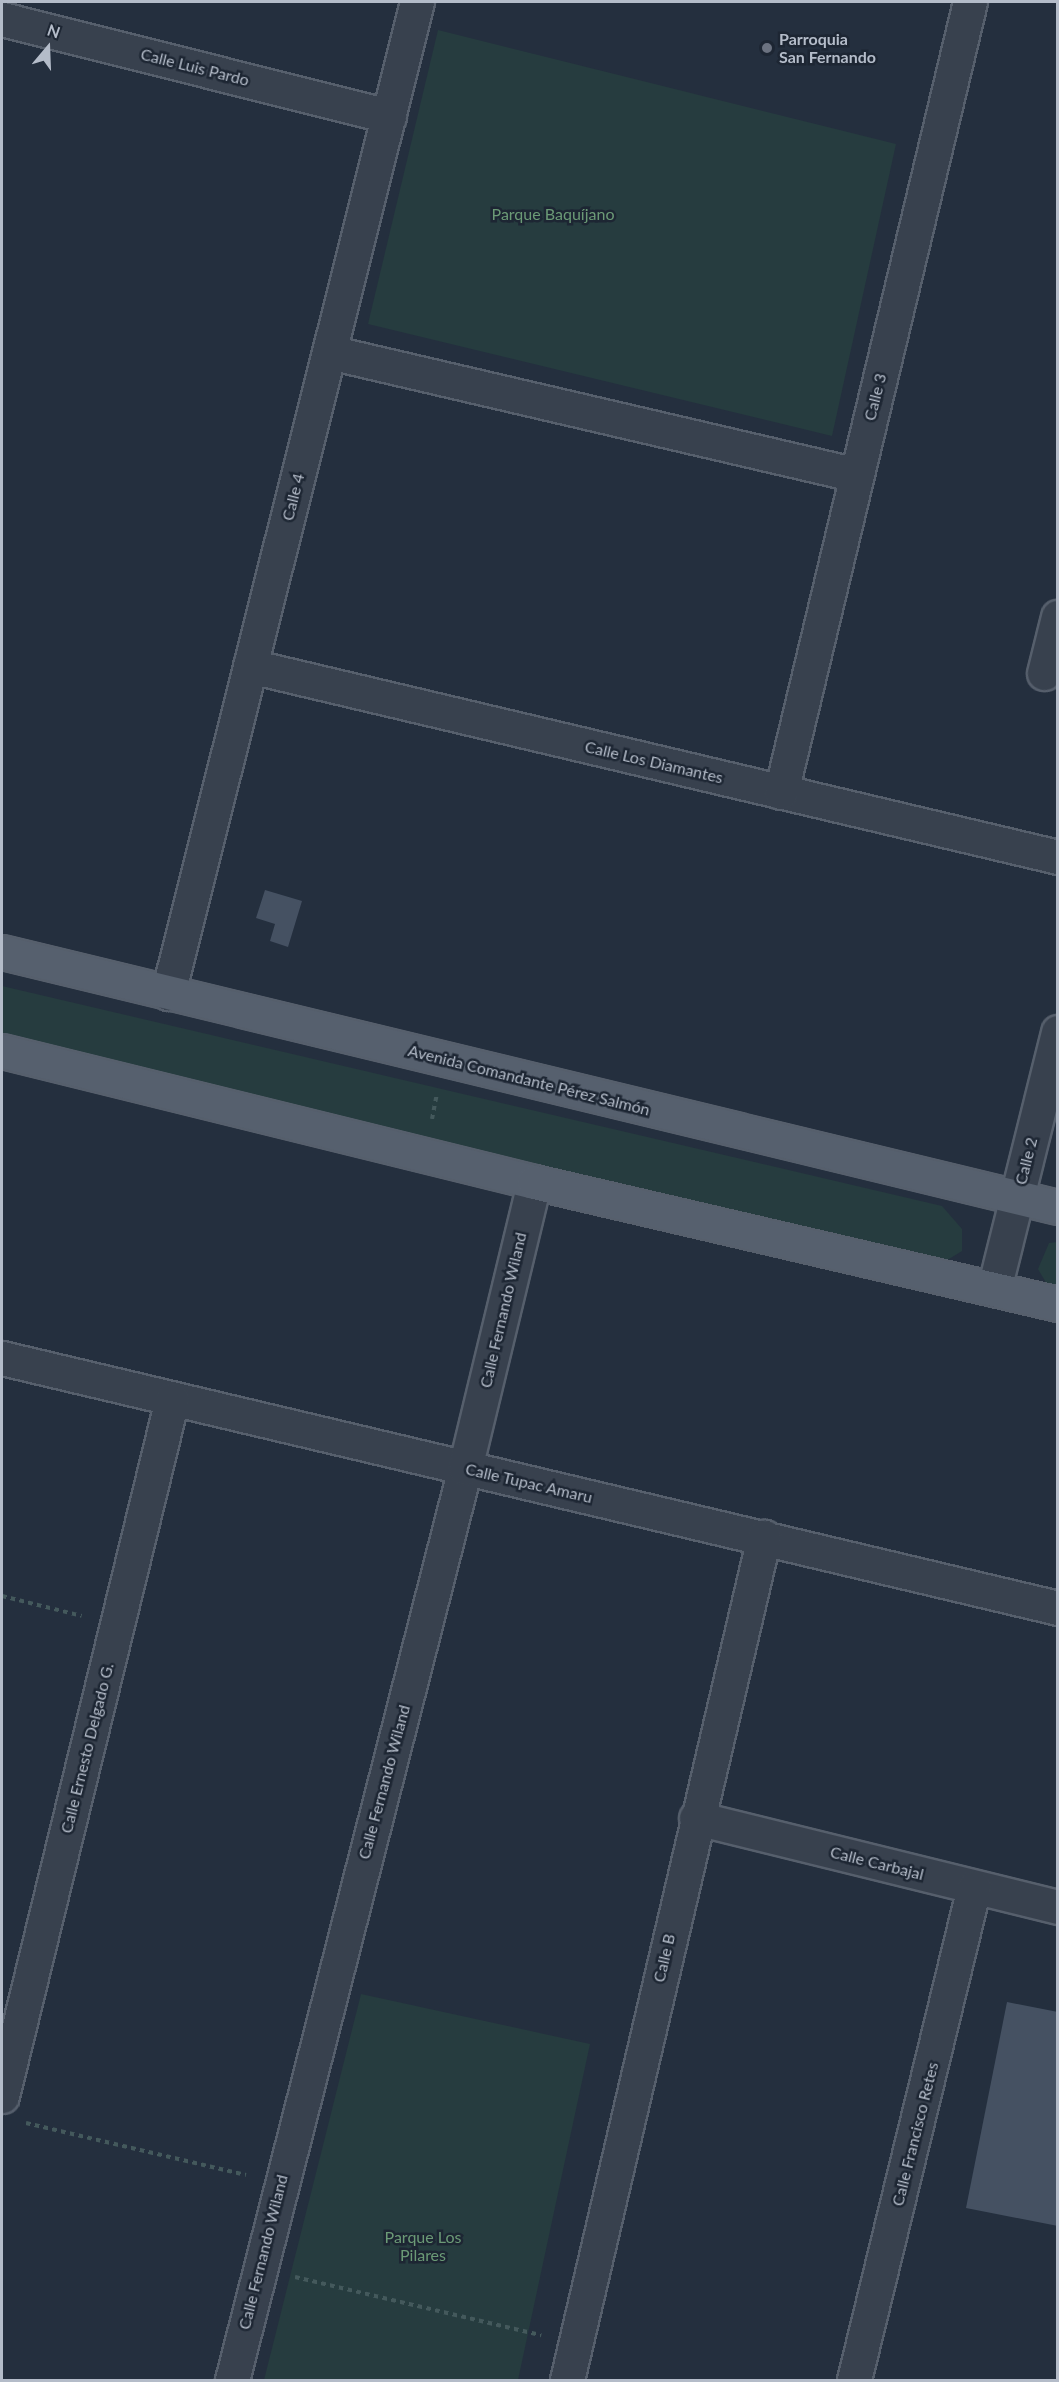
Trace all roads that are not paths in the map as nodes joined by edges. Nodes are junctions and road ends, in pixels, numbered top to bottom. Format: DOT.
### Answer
graph roads {
  1 [pos="417,2"];
  2 [pos="970,2"];
  3 [pos="6,22"];
  4 [pos="388,116"];
  5 [pos="329,352"];
  6 [pos="857,475"];
  7 [pos="1058,617"];
  8 [pos="250,666"];
  9 [pos="1044,673"];
  10 [pos="781,792"];
  11 [pos="1058,858"];
  12 [pos="2,952"];
  13 [pos="168,993"];
  14 [pos="1058,1032"];
  15 [pos="2,1051"];
  16 [pos="534,1182"];
  17 [pos="1017,1197"];
  18 [pos="1058,1207"];
  19 [pos="994,1289"];
  20 [pos="1058,1304"];
  21 [pos="2,1358"];
  22 [pos="172,1399"];
  23 [pos="465,1468"];
  24 [pos="764,1537"];
  25 [pos="1058,1608"];
  26 [pos="696,1818"];
  27 [pos="974,1887"];
  28 [pos="1058,1906"];
  29 [pos="7,2108"];
  30 [pos="232,2380"];
  31 [pos="567,2380"];
  32 [pos="854,2380"];
  1 -- 4 [label="street, Calle 4"];
  2 -- 6 [label="street, Calle 3"];
  3 -- 4 [label="street, Calle Luis Pardo"];
  4 -- 5 [label="street, Calle 4"];
  5 -- 6 [label="street"];
  5 -- 8 [label="street, Calle 4"];
  6 -- 10 [label="street, Calle 3"];
  7 -- 9 [label="street"];
  8 -- 10 [label="street, Calle Los Diamantes"];
  8 -- 13 [label="street, Calle 4"];
  10 -- 11 [label="street, Calle Los Diamantes"];
  12 -- 13 [label="main road, Avenida Comandante Pérez Salmón"];
  13 -- 17 [label="main road, Avenida Comandante Pérez Salmón"];
  14 -- 17 [label="street, Calle 2"];
  15 -- 16 [label="main road"];
  16 -- 19 [label="main road"];
  16 -- 23 [label="street, Calle Fernando Wiland"];
  17 -- 18 [label="main road, Avenida Comandante Pérez Salmón"];
  17 -- 19 [label="street, Calle 2"];
  19 -- 20 [label="main road"];
  21 -- 22 [label="street, Calle Tupac Amaru"];
  22 -- 23 [label="street, Calle Tupac Amaru"];
  22 -- 29 [label="street, Calle Ernesto Delgado G."];
  23 -- 24 [label="street, Calle Tupac Amaru"];
  23 -- 30 [label="street, Calle Fernando Wiland"];
  24 -- 25 [label="street, Calle Tupac Amaru"];
  24 -- 26 [label="street, Calle B"];
  26 -- 27 [label="street, Calle Carbajal"];
  26 -- 31 [label="street, Calle B"];
  27 -- 28 [label="street, Calle Carbajal"];
  27 -- 32 [label="street, Calle Francisco Retes"];
}
